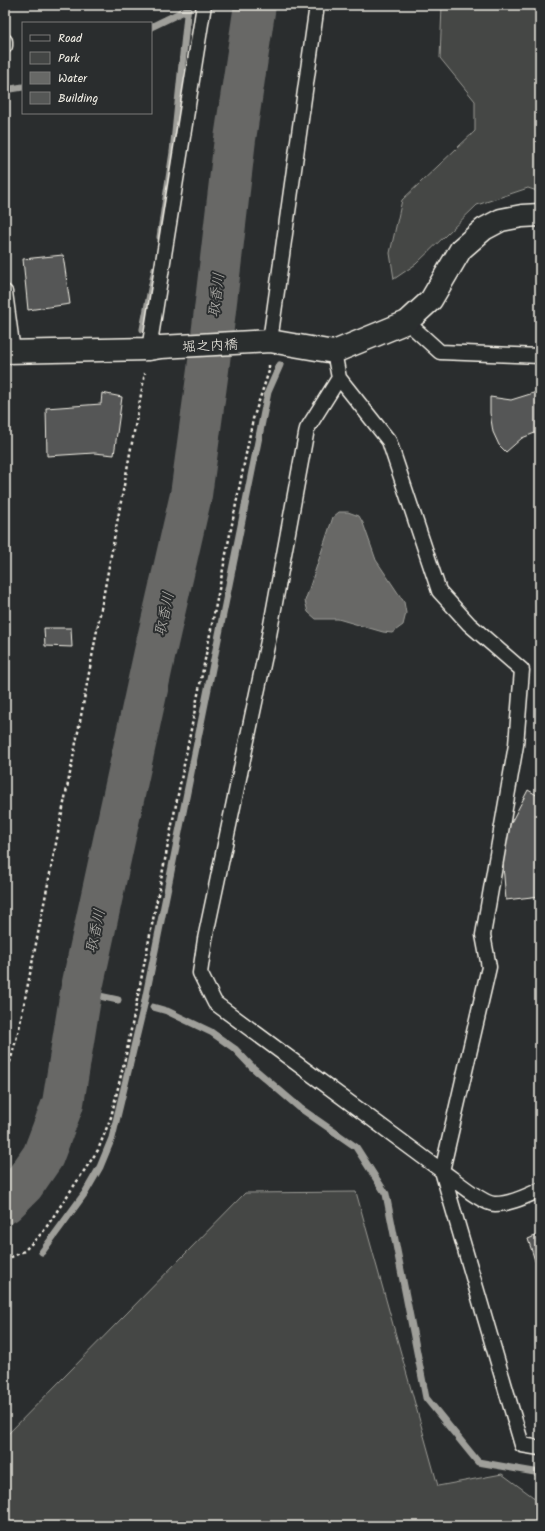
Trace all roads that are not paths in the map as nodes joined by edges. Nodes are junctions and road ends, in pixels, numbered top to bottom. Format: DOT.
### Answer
graph roads {
  1 [pos="204,5"];
  2 [pos="317,5"];
  3 [pos="5,41"];
  4 [pos="5,46"];
  5 [pos="540,214"];
  6 [pos="5,292"];
  7 [pos="407,322"];
  8 [pos="265,342"];
  9 [pos="155,348"];
  10 [pos="9,352"];
  11 [pos="334,352"];
  12 [pos="540,356"];
  13 [pos="339,378"];
  14 [pos="442,1171"];
  15 [pos="540,1190"];
  16 [pos="540,1448"];
  1 -- 9 [label="lane"];
  2 -- 8 [label="lane"];
  3 -- 4 [label="lane"];
  5 -- 7 [label="street"];
  6 -- 10 [label="lane"];
  7 -- 11 [label="street"];
  7 -- 12 [label="lane"];
  8 -- 9 [label="street, 堀之内橋"];
  8 -- 11 [label="street, 堀之内橋"];
  9 -- 10 [label="street, 堀之内橋"];
  11 -- 13 [label="lane"];
  13 -- 14 [label="lane"];
  13 -- 14 [label="lane"];
  14 -- 15 [label="lane"];
  14 -- 16 [label="lane"];
}
